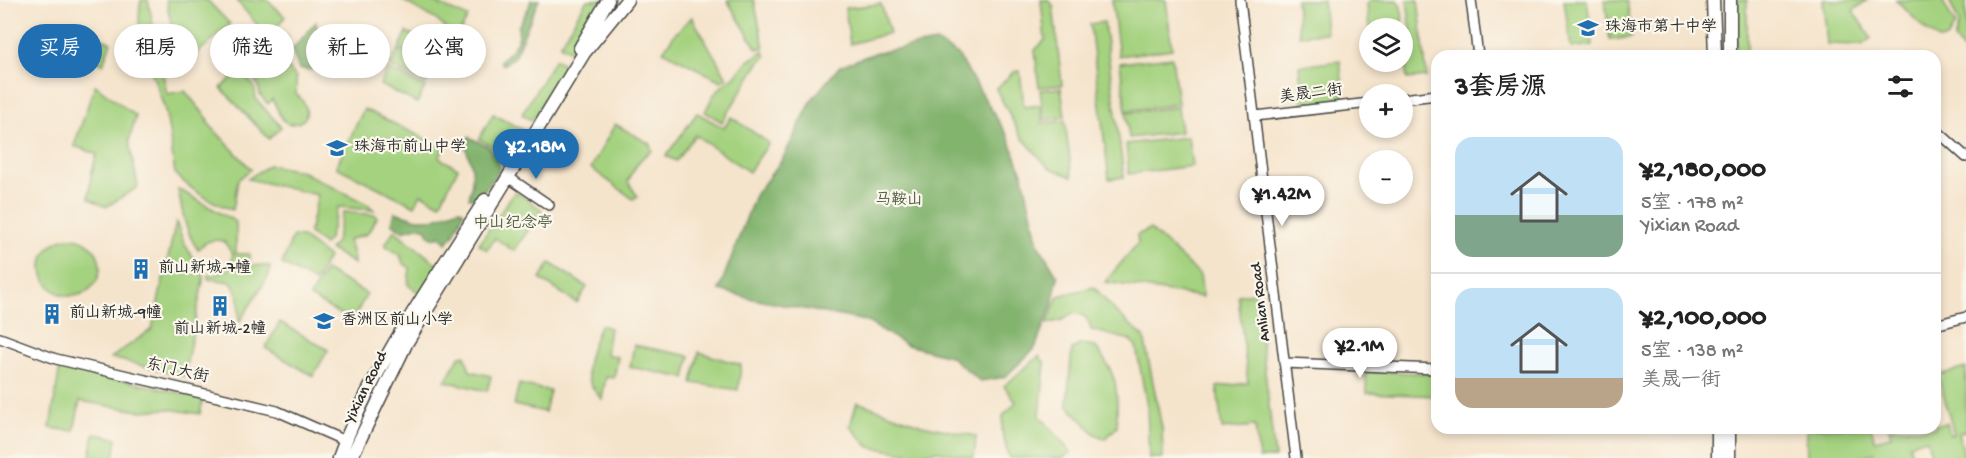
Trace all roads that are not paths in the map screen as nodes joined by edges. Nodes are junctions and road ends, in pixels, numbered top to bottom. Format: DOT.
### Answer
graph roads {
  1 [pos="608,0"];
  2 [pos="627,0"];
  3 [pos="1240,0"];
  4 [pos="1471,0"];
  5 [pos="1713,0"];
  6 [pos="1730,0"];
  7 [pos="1477,50"];
  8 [pos="1715,50"];
  9 [pos="1730,50"];
  10 [pos="1431,96"];
  11 [pos="1413,98"];
  12 [pos="1359,104"];
  13 [pos="1255,116"];
  14 [pos="1941,134"];
  15 [pos="1966,157"];
  16 [pos="508,177"];
  17 [pos="549,205"];
  18 [pos="1966,317"];
  19 [pos="1941,323"];
  20 [pos="0,338"];
  21 [pos="1284,363"];
  22 [pos="1431,369"];
  23 [pos="1718,434"];
  24 [pos="1729,434"];
  25 [pos="345,441"];
  26 [pos="339,458"];
  27 [pos="351,458"];
  28 [pos="1296,458"];
  29 [pos="1718,458"];
  30 [pos="1729,458"];
  1 -- 25 [label="main road, Yixian Road"];
  2 -- 16 [label="main road, Yixian Road"];
  3 -- 13 [label="street, Anlian Road"];
  4 -- 7 [label="street"];
  5 -- 8 [label="main road"];
  6 -- 9 [label="main road"];
  10 -- 11 [label="street"];
  12 -- 13 [label="street, 美晟二街"];
  13 -- 21 [label="street, Anlian Road"];
  14 -- 15 [label="street"];
  16 -- 17 [label="street"];
  16 -- 27 [label="main road, Yixian Road"];
  18 -- 19 [label="street"];
  20 -- 25 [label="street, 东门大街"];
  21 -- 22 [label="street"];
  21 -- 28 [label="street, Anlian Road"];
  23 -- 29 [label="main road"];
  24 -- 30 [label="main road"];
  25 -- 26 [label="main road, Yixian Road"];
}
